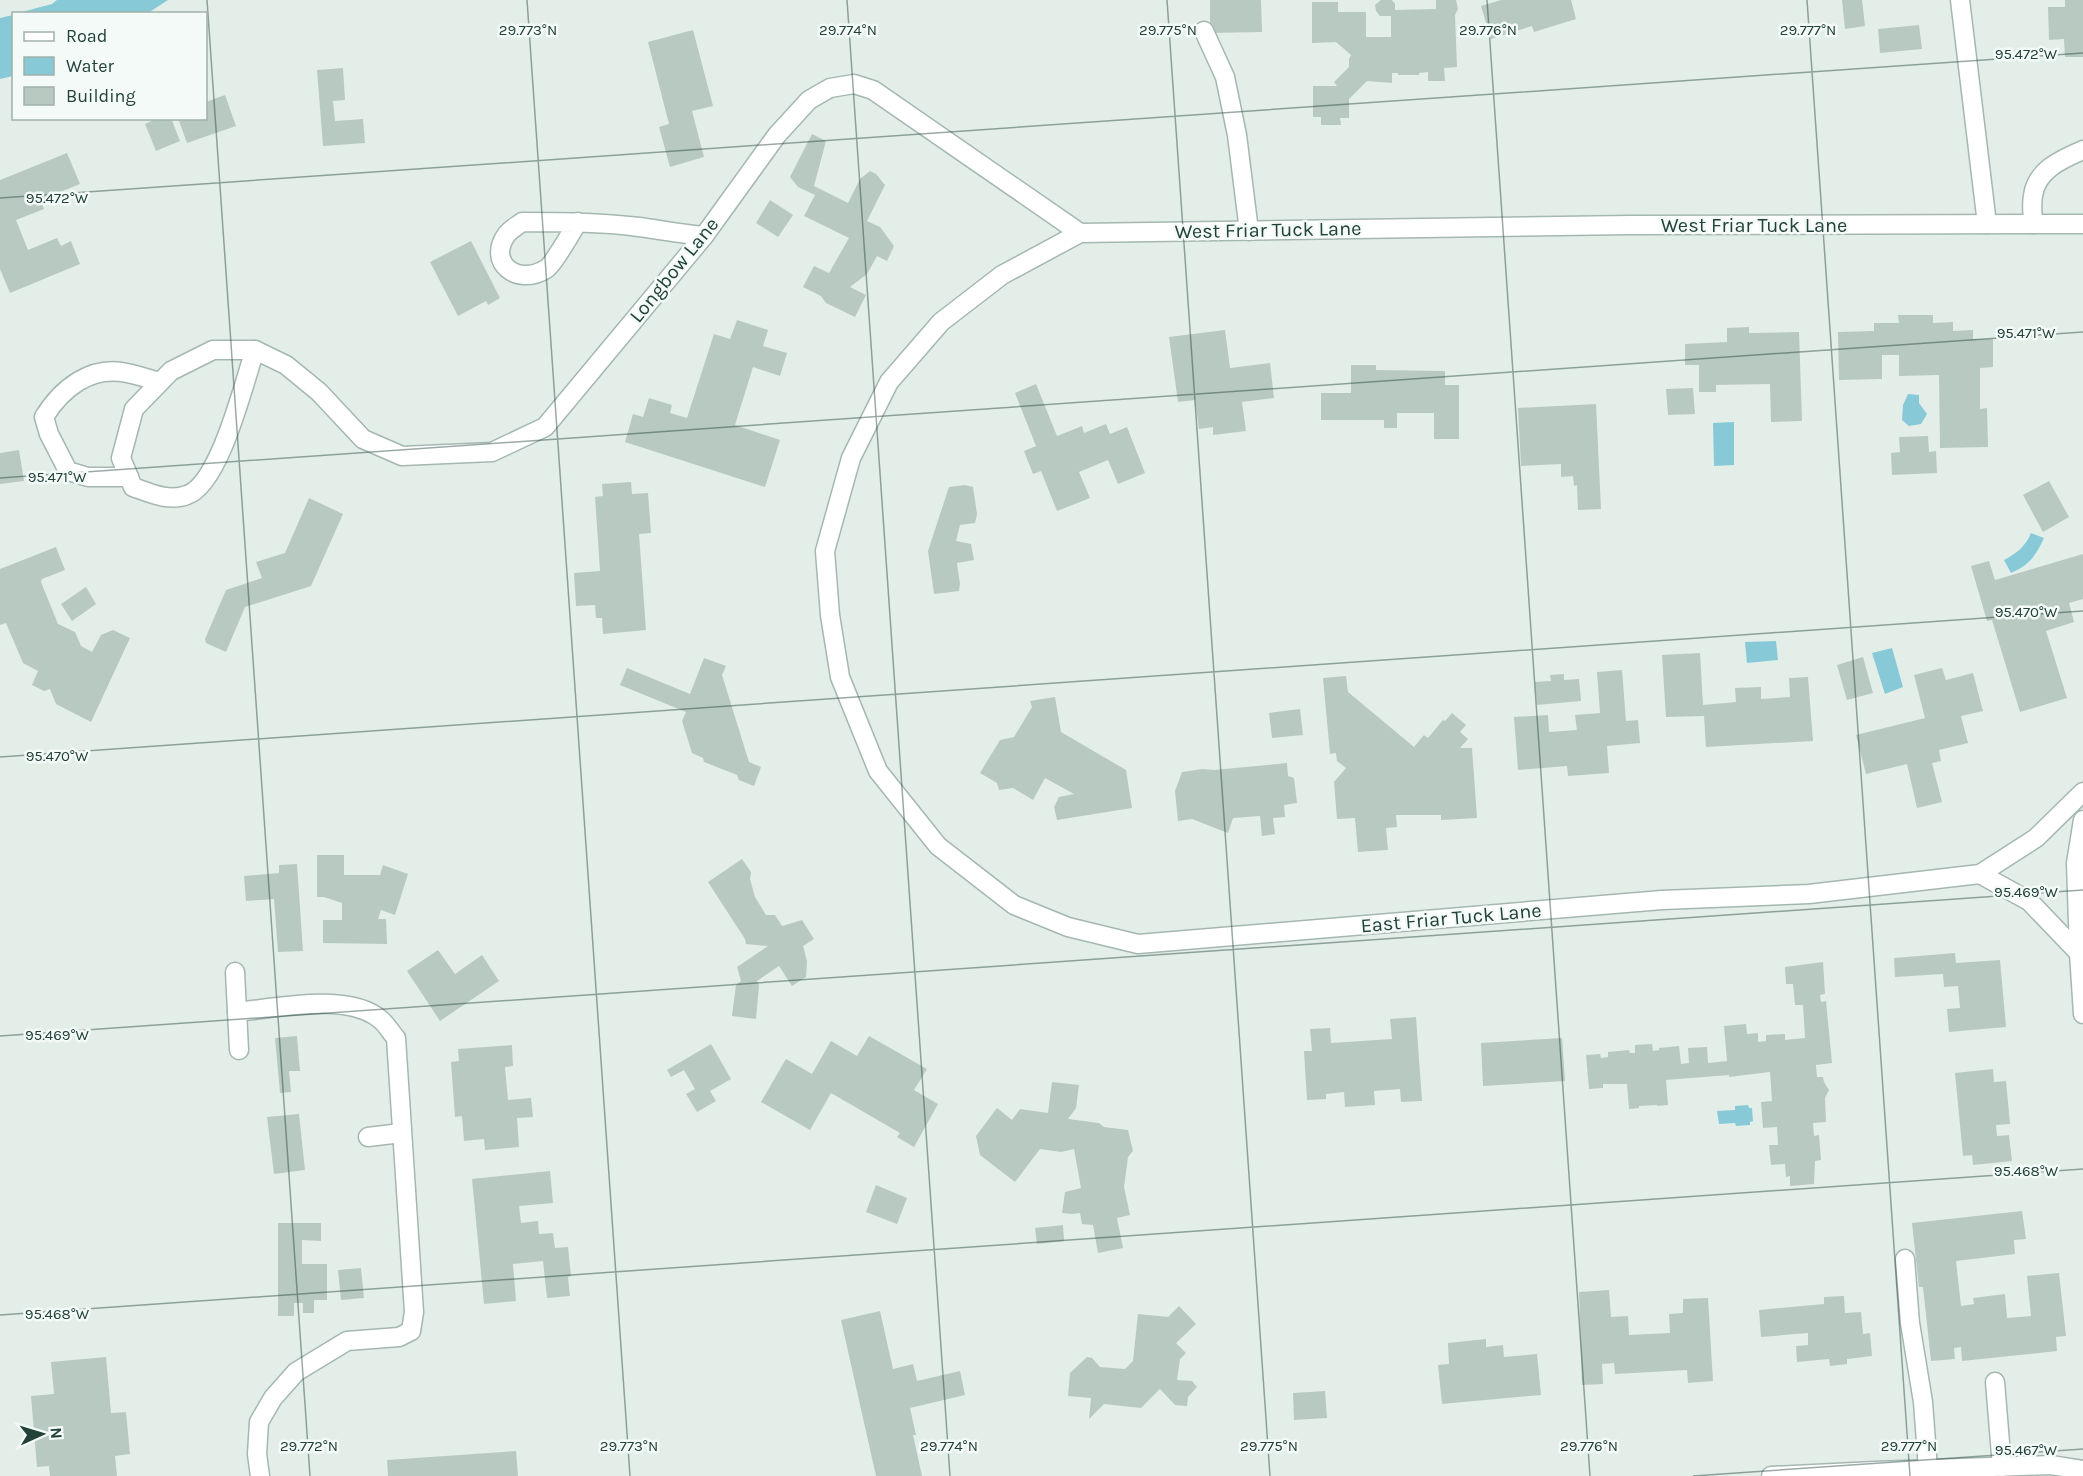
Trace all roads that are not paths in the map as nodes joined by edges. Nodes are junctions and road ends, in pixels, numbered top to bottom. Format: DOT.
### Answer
graph roads {
  1 [pos="1960,0"];
  2 [pos="1204,31"];
  3 [pos="2083,150"];
  4 [pos="578,222"];
  5 [pos="1987,224"];
  6 [pos="2033,224"];
  7 [pos="2083,224"];
  8 [pos="1249,231"];
  9 [pos="1080,233"];
  10 [pos="704,236"];
  11 [pos="255,350"];
  12 [pos="159,382"];
  13 [pos="129,477"];
  14 [pos="868,746"];
  15 [pos="2083,792"];
  16 [pos="2083,820"];
  17 [pos="1980,874"];
  18 [pos="2079,953"];
  19 [pos="235,972"];
  20 [pos="237,1012"];
  21 [pos="2083,1014"];
  22 [pos="239,1050"];
  23 [pos="401,1133"];
  24 [pos="368,1137"];
  25 [pos="1905,1259"];
  26 [pos="1995,1382"];
  27 [pos="2002,1467"];
  28 [pos="1928,1469"];
  29 [pos="2083,1470"];
  30 [pos="1811,1475"];
  31 [pos="260,1476"];
  32 [pos="1771,1476"];
  1 -- 5 [label="street"];
  2 -- 8 [label="street"];
  3 -- 6 [label="street"];
  4 -- 10 [label="street"];
  5 -- 6 [label="street, West Friar Tuck Lane"];
  5 -- 8 [label="street, West Friar Tuck Lane"];
  6 -- 7 [label="street, West Friar Tuck Lane"];
  8 -- 9 [label="street, West Friar Tuck Lane"];
  9 -- 10 [label="street, Longbow Lane"];
  9 -- 14 [label="street, West Friar Tuck Lane"];
  10 -- 11 [label="street, Longbow Lane"];
  11 -- 12 [label="street, Longbow Lane"];
  11 -- 13 [label="street"];
  12 -- 13 [label="street, Longbow Lane"];
  12 -- 13 [label="street"];
  14 -- 17 [label="street, East Friar Tuck Lane"];
  15 -- 17 [label="street, East Friar Tuck Lane"];
  16 -- 18 [label="street"];
  17 -- 18 [label="street"];
  18 -- 21 [label="street"];
  19 -- 20 [label="street"];
  20 -- 22 [label="street"];
  20 -- 23 [label="street"];
  23 -- 24 [label="street"];
  23 -- 31 [label="street"];
  25 -- 28 [label="street"];
  26 -- 27 [label="street"];
  27 -- 28 [label="street"];
  27 -- 29 [label="street"];
  28 -- 30 [label="street"];
  30 -- 32 [label="street"];
}
